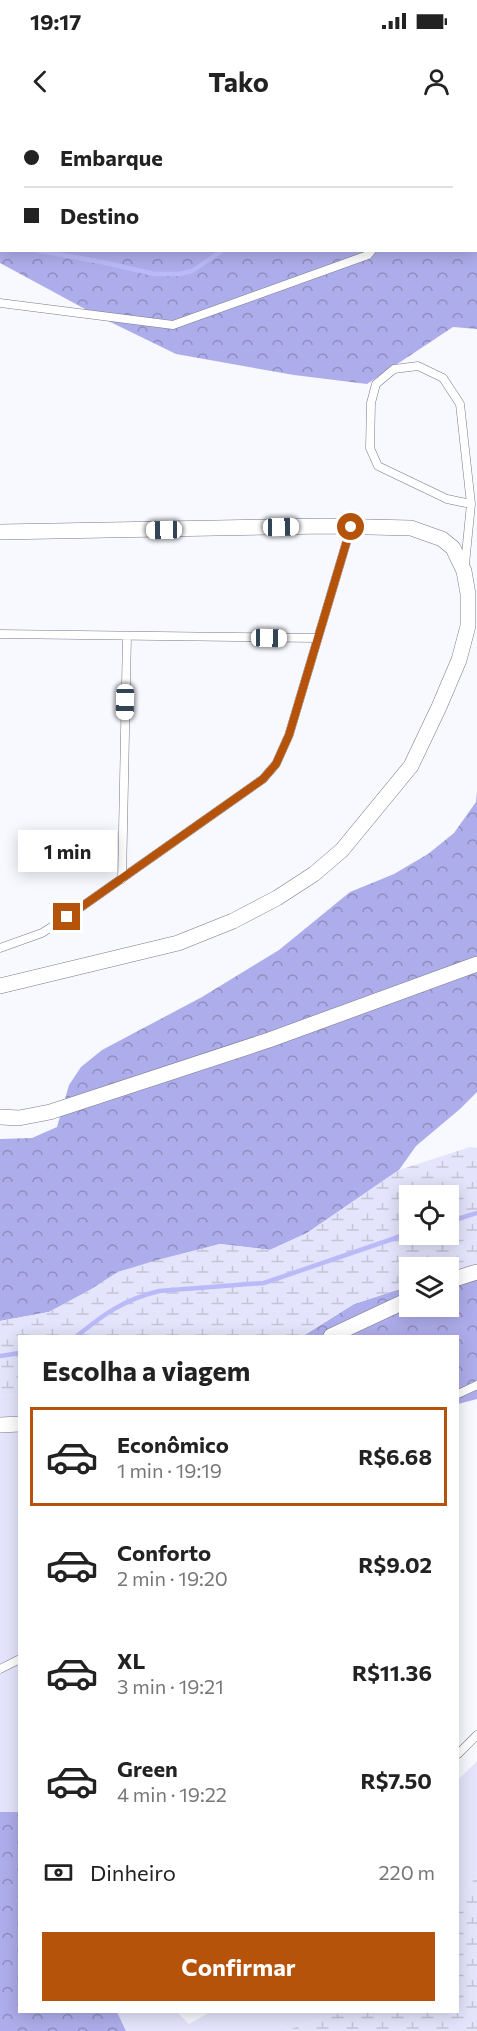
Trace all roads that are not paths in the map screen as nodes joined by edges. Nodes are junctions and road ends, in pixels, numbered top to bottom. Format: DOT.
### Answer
graph roads {
  1 [pos="370,252"];
  2 [pos="0,303"];
  3 [pos="471,504"];
  4 [pos="351,527"];
  5 [pos="0,532"];
  6 [pos="464,571"];
  7 [pos="0,634"];
  8 [pos="127,636"];
  9 [pos="317,638"];
  10 [pos="122,879"];
  11 [pos="0,948"];
  12 [pos="477,964"];
  13 [pos="0,986"];
  14 [pos="0,1117"];
  15 [pos="477,1272"];
  16 [pos="459,1278"];
  17 [pos="399,1304"];
  18 [pos="333,1335"];
  19 [pos="477,1385"];
  20 [pos="459,1394"];
  21 [pos="18,1424"];
  22 [pos="0,1425"];
  23 [pos="18,1660"];
  24 [pos="0,1669"];
  25 [pos="477,1736"];
  26 [pos="459,1753"];
  1 -- 2 [label="lane"];
  3 -- 3 [label="lane"];
  3 -- 6 [label="lane"];
  4 -- 5 [label="street"];
  4 -- 6 [label="street"];
  4 -- 9 [label="lane"];
  6 -- 13 [label="street"];
  7 -- 8 [label="lane"];
  8 -- 9 [label="lane"];
  8 -- 10 [label="lane"];
  9 -- 10 [label="lane"];
  10 -- 11 [label="lane"];
  12 -- 14 [label="street"];
  15 -- 16 [label="street"];
  17 -- 18 [label="street"];
  19 -- 20 [label="lane"];
  21 -- 22 [label="street"];
  23 -- 24 [label="lane"];
  25 -- 26 [label="lane"];
}
